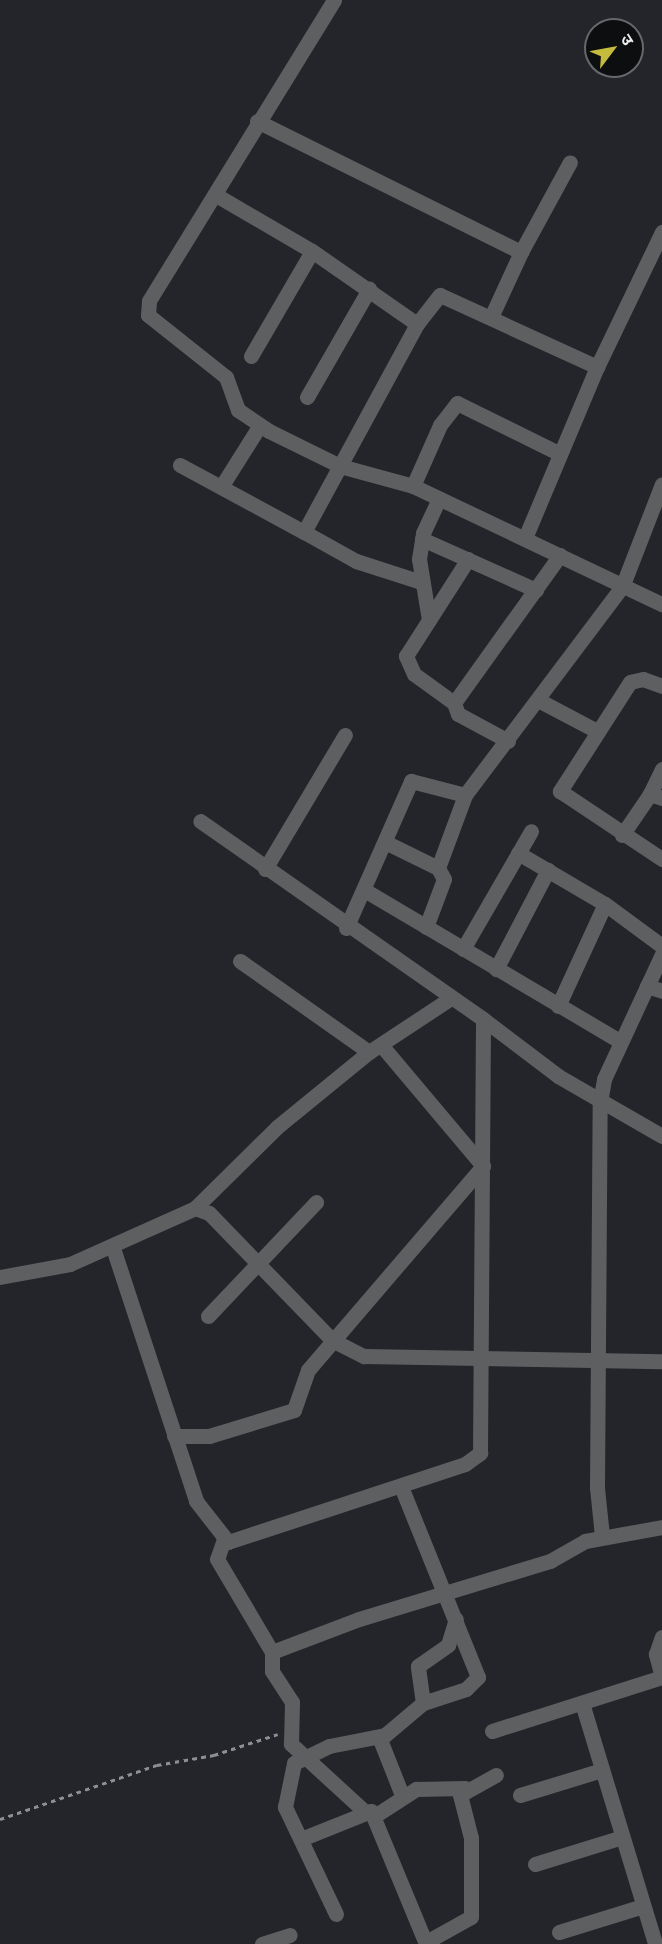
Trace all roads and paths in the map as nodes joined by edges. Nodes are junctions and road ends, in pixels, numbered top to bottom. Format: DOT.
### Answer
graph roads {
  1 [pos="334,0"];
  2 [pos="257,121"];
  3 [pos="570,162"];
  4 [pos="216,195"];
  5 [pos="662,232"];
  6 [pos="312,251"];
  7 [pos="521,252"];
  8 [pos="369,289"];
  9 [pos="492,315"];
  10 [pos="417,324"];
  11 [pos="251,356"];
  12 [pos="597,367"];
  13 [pos="307,397"];
  14 [pos="260,425"];
  15 [pos="558,453"];
  16 [pos="180,465"];
  17 [pos="340,466"];
  18 [pos="662,484"];
  19 [pos="413,486"];
  20 [pos="221,487"];
  21 [pos="439,498"];
  22 [pos="304,532"];
  23 [pos="422,538"];
  24 [pos="525,538"];
  25 [pos="560,555"];
  26 [pos="468,559"];
  27 [pos="421,582"];
  28 [pos="622,587"];
  29 [pos="536,590"];
  30 [pos="662,604"];
  31 [pos="429,620"];
  32 [pos="662,686"];
  33 [pos="540,700"];
  34 [pos="454,703"];
  35 [pos="597,731"];
  36 [pos="345,735"];
  37 [pos="508,741"];
  38 [pos="662,769"];
  39 [pos="465,795"];
  40 [pos="656,796"];
  41 [pos="200,821"];
  42 [pos="531,831"];
  43 [pos="622,835"];
  44 [pos="385,842"];
  45 [pos="519,853"];
  46 [pos="662,859"];
  47 [pos="438,868"];
  48 [pos="265,869"];
  49 [pos="548,870"];
  50 [pos="366,891"];
  51 [pos="605,904"];
  52 [pos="426,927"];
  53 [pos="346,928"];
  54 [pos="662,946"];
  55 [pos="463,949"];
  56 [pos="662,954"];
  57 [pos="240,961"];
  58 [pos="496,969"];
  59 [pos="647,986"];
  60 [pos="662,991"];
  61 [pos="451,998"];
  62 [pos="558,1006"];
  63 [pos="483,1019"];
  64 [pos="621,1042"];
  65 [pos="375,1049"];
  66 [pos="600,1102"];
  67 [pos="662,1136"];
  68 [pos="483,1166"];
  69 [pos="316,1202"];
  70 [pos="195,1209"];
  71 [pos="113,1248"];
  72 [pos="256,1262"];
  73 [pos="0,1277"];
  74 [pos="208,1316"];
  75 [pos="332,1340"];
  76 [pos="478,1355"];
  77 [pos="601,1360"];
  78 [pos="662,1361"];
  79 [pos="174,1436"];
  80 [pos="401,1486"];
  81 [pos="662,1527"];
  82 [pos="602,1536"];
  83 [pos="224,1539"];
  84 [pos="445,1592"];
  85 [pos="456,1619"];
  86 [pos="662,1637"];
  87 [pos="272,1652"];
  88 [pos="423,1702"];
  89 [pos="582,1702"];
  90 [pos="289,1731"];
  91 [pos="492,1731"];
  92 [pos="379,1737"];
  93 [pos="304,1755"];
  94 [pos="602,1770"];
  95 [pos="496,1775"];
  96 [pos="465,1788"];
  97 [pos="402,1795"];
  98 [pos="520,1795"];
  99 [pos="370,1813"];
  100 [pos="0,1819"];
  101 [pos="622,1837"];
  102 [pos="301,1839"];
  103 [pos="535,1864"];
  104 [pos="644,1906"];
  105 [pos="336,1914"];
  106 [pos="560,1932"];
  107 [pos="290,1935"];
  108 [pos="426,1943"];
  109 [pos="262,1944"];
  110 [pos="655,1944"];
  1 -- 2 [label="street"];
  2 -- 4 [label="street"];
  2 -- 7 [label="street"];
  3 -- 7 [label="street"];
  4 -- 6 [label="street"];
  4 -- 14 [label="street"];
  5 -- 12 [label="street"];
  6 -- 8 [label="street"];
  6 -- 11 [label="street"];
  7 -- 9 [label="street"];
  8 -- 10 [label="street"];
  8 -- 13 [label="street"];
  9 -- 10 [label="street"];
  9 -- 12 [label="street"];
  10 -- 17 [label="street"];
  12 -- 15 [label="street"];
  14 -- 17 [label="street"];
  14 -- 20 [label="street"];
  15 -- 19 [label="street"];
  15 -- 24 [label="street"];
  16 -- 20 [label="street"];
  17 -- 19 [label="street"];
  17 -- 22 [label="street"];
  18 -- 28 [label="street"];
  19 -- 21 [label="street"];
  20 -- 22 [label="street"];
  21 -- 23 [label="street"];
  21 -- 24 [label="street"];
  22 -- 27 [label="street"];
  23 -- 26 [label="street"];
  23 -- 27 [label="street"];
  24 -- 25 [label="street"];
  25 -- 28 [label="street"];
  25 -- 29 [label="street"];
  26 -- 29 [label="street"];
  26 -- 31 [label="street"];
  27 -- 31 [label="street"];
  28 -- 30 [label="street"];
  28 -- 33 [label="street"];
  29 -- 34 [label="street"];
  31 -- 34 [label="street"];
  32 -- 35 [label="street"];
  33 -- 35 [label="street"];
  33 -- 37 [label="street"];
  34 -- 37 [label="street"];
  35 -- 43 [label="street"];
  36 -- 48 [label="street"];
  37 -- 39 [label="street"];
  38 -- 40 [label="street"];
  39 -- 44 [label="street"];
  39 -- 47 [label="street"];
  40 -- 43 [label="street"];
  41 -- 48 [label="street"];
  42 -- 45 [label="street"];
  43 -- 46 [label="street"];
  44 -- 47 [label="street"];
  44 -- 50 [label="street"];
  45 -- 49 [label="street"];
  45 -- 55 [label="street"];
  47 -- 52 [label="street"];
  48 -- 53 [label="street"];
  49 -- 51 [label="street"];
  49 -- 58 [label="street"];
  50 -- 52 [label="street"];
  50 -- 53 [label="street"];
  51 -- 54 [label="street"];
  51 -- 62 [label="street"];
  52 -- 55 [label="street"];
  53 -- 61 [label="street"];
  55 -- 58 [label="street"];
  56 -- 59 [label="street"];
  57 -- 65 [label="street"];
  58 -- 62 [label="street"];
  59 -- 60 [label="street"];
  59 -- 64 [label="street"];
  61 -- 63 [label="street"];
  61 -- 65 [label="street"];
  62 -- 64 [label="street"];
  63 -- 66 [label="street"];
  63 -- 68 [label="street"];
  64 -- 66 [label="street"];
  65 -- 68 [label="street"];
  65 -- 70 [label="street"];
  66 -- 67 [label="street"];
  66 -- 77 [label="street"];
  68 -- 75 [label="street"];
  68 -- 76 [label="street"];
  69 -- 72 [label="street"];
  70 -- 71 [label="street"];
  70 -- 72 [label="street"];
  71 -- 73 [label="street"];
  71 -- 79 [label="street"];
  72 -- 74 [label="street"];
  72 -- 75 [label="street"];
  75 -- 76 [label="street"];
  75 -- 79 [label="street"];
  76 -- 77 [label="street"];
  76 -- 80 [label="street"];
  77 -- 78 [label="street"];
  77 -- 82 [label="street"];
  79 -- 83 [label="street"];
  80 -- 83 [label="street"];
  80 -- 84 [label="street"];
  81 -- 82 [label="street"];
  82 -- 84 [label="street"];
  83 -- 87 [label="street"];
  84 -- 85 [label="street"];
  84 -- 87 [label="street"];
  85 -- 88 [label="street"];
  85 -- 88 [label="street"];
  86 -- 89 [label="street"];
  87 -- 90 [label="street"];
  88 -- 92 [label="street"];
  89 -- 91 [label="street"];
  89 -- 94 [label="street"];
  90 -- 93 [label="street"];
  90 -- 100 [label="path"];
  92 -- 93 [label="street"];
  92 -- 97 [label="street"];
  93 -- 99 [label="street"];
  93 -- 102 [label="street"];
  94 -- 98 [label="street"];
  94 -- 101 [label="street"];
  95 -- 96 [label="street"];
  96 -- 97 [label="street"];
  96 -- 108 [label="street"];
  97 -- 99 [label="street"];
  99 -- 102 [label="street"];
  99 -- 108 [label="street"];
  101 -- 103 [label="street"];
  101 -- 104 [label="street"];
  102 -- 105 [label="street"];
  104 -- 106 [label="street"];
  104 -- 110 [label="street"];
  107 -- 109 [label="street"];
}
